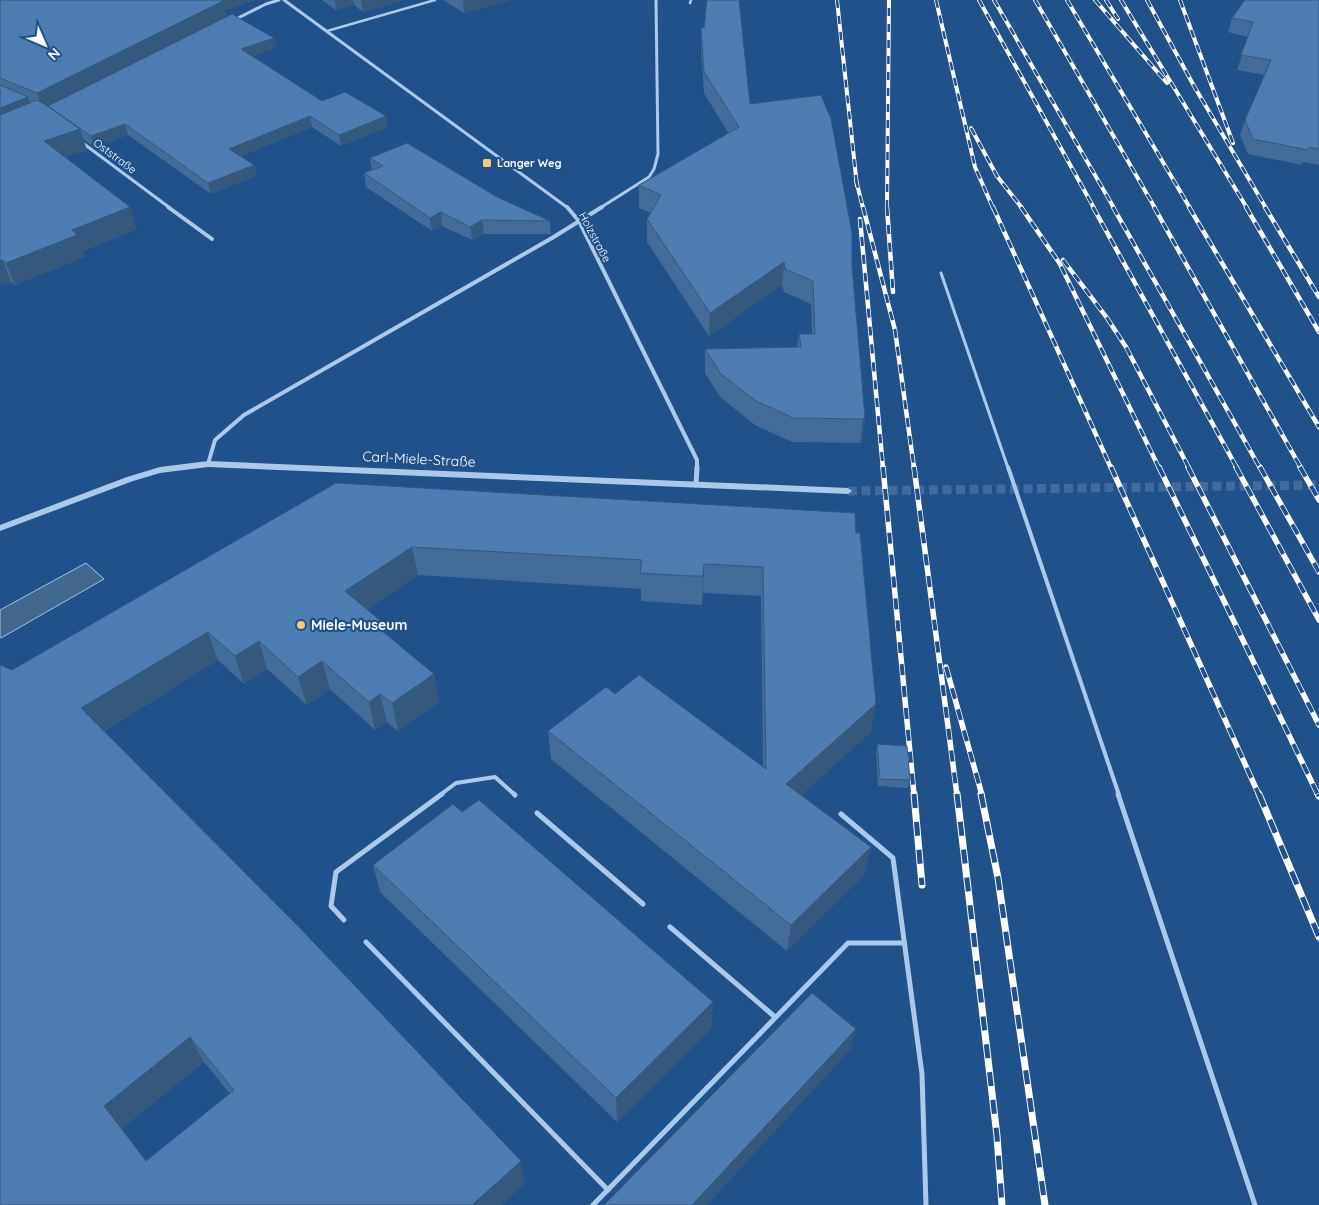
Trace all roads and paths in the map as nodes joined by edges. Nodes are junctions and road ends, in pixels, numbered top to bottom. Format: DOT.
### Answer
graph roads {
  1 [pos="279,0"];
  2 [pos="284,0"];
  3 [pos="435,0"];
  4 [pos="656,0"];
  5 [pos="225,24"];
  6 [pos="327,31"];
  7 [pos="78,140"];
  8 [pos="579,222"];
  9 [pos="212,239"];
  10 [pos="941,273"];
  11 [pos="208,464"];
  12 [pos="696,485"];
  13 [pos="848,491"];
  14 [pos="0,528"];
  15 [pos="515,795"];
  16 [pos="536,813"];
  17 [pos="841,814"];
  18 [pos="643,904"];
  19 [pos="344,920"];
  20 [pos="670,927"];
  21 [pos="366,942"];
  22 [pos="904,944"];
  23 [pos="776,1017"];
  24 [pos="608,1190"];
  25 [pos="593,1205"];
  26 [pos="926,1205"];
  27 [pos="1255,1205"];
  1 -- 5 [label="street"];
  2 -- 6 [label="street, Holzstraße"];
  3 -- 6 [label="lane"];
  4 -- 8 [label="street"];
  6 -- 8 [label="street, Holzstraße"];
  7 -- 9 [label="street, Oststraße"];
  8 -- 11 [label="street"];
  8 -- 12 [label="street, Holzstraße"];
  10 -- 27 [label="lane"];
  11 -- 12 [label="street, Carl-Miele-Straße"];
  11 -- 14 [label="street, Carl-Miele-Straße"];
  12 -- 13 [label="street, Carl-Miele-Straße"];
  15 -- 19 [label="lane"];
  16 -- 18 [label="lane"];
  17 -- 22 [label="lane"];
  20 -- 23 [label="lane"];
  21 -- 24 [label="lane"];
  22 -- 23 [label="lane"];
  22 -- 26 [label="lane"];
  23 -- 24 [label="lane"];
  24 -- 25 [label="lane"];
}
